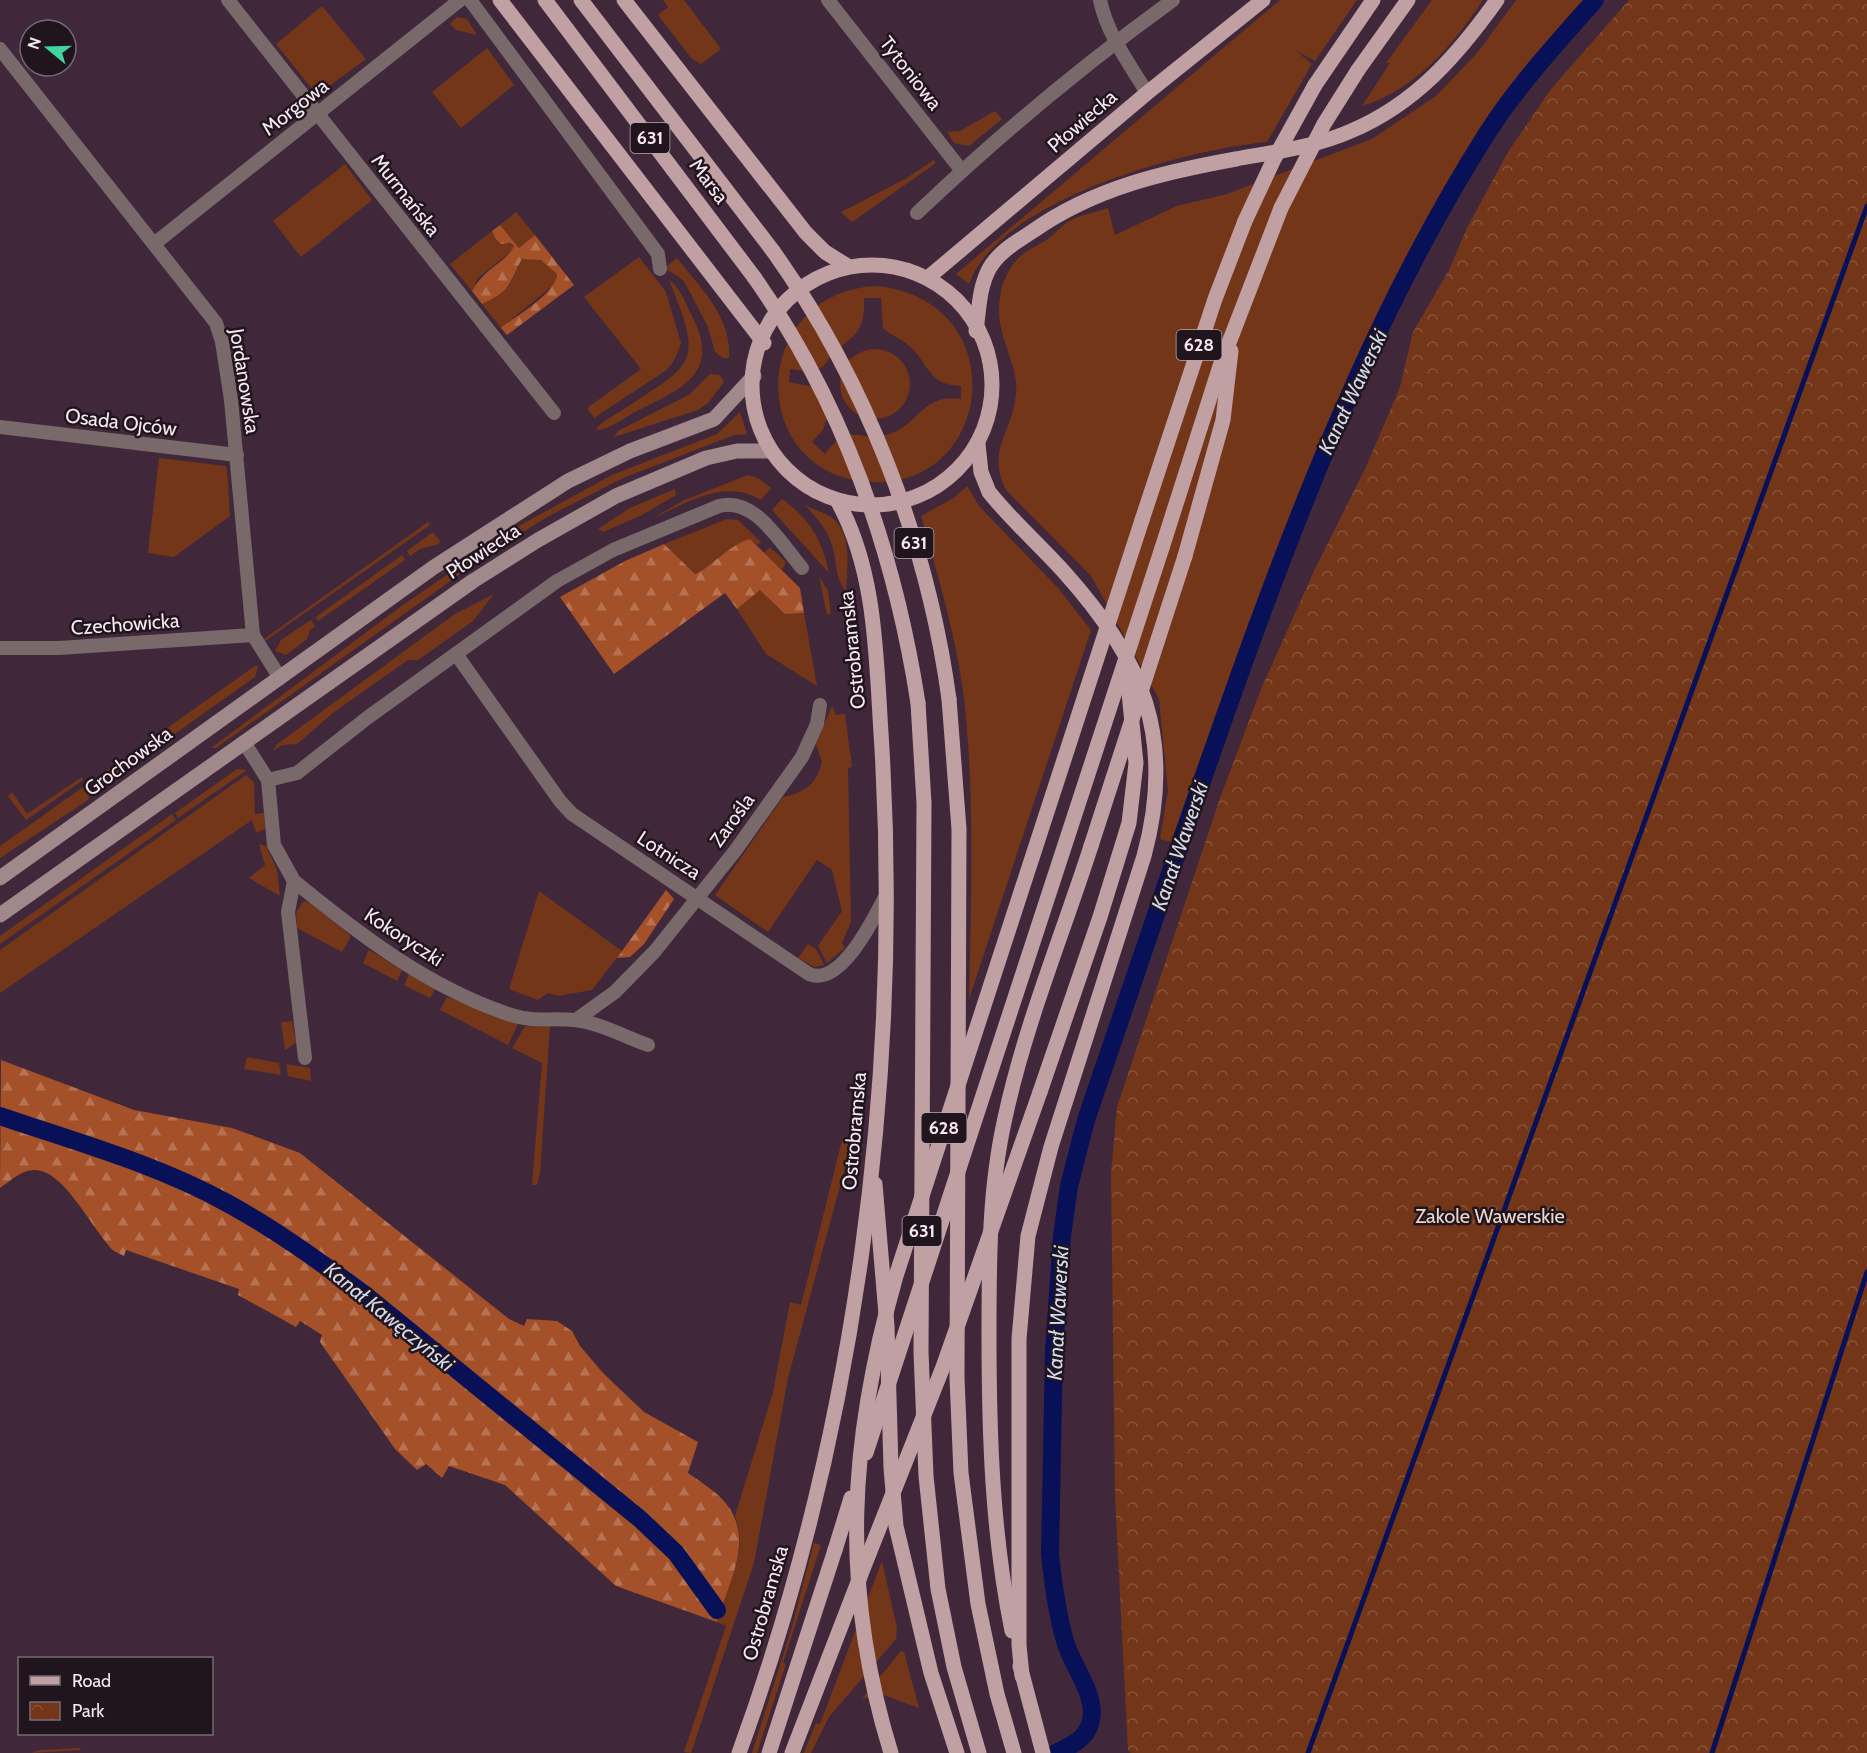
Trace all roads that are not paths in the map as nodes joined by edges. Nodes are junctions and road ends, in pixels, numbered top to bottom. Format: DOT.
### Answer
graph roads {
  1 [pos="228,0"];
  2 [pos="460,0"];
  3 [pos="470,0"];
  4 [pos="500,0"];
  5 [pos="545,0"];
  6 [pos="581,0"];
  7 [pos="624,0"];
  8 [pos="828,0"];
  9 [pos="1100,0"];
  10 [pos="1173,0"];
  11 [pos="1263,0"];
  12 [pos="1373,0"];
  13 [pos="1408,0"];
  14 [pos="1497,0"];
  15 [pos="1116,42"];
  16 [pos="0,49"];
  17 [pos="1147,93"];
  18 [pos="318,114"];
  19 [pos="962,171"];
  20 [pos="917,213"];
  21 [pos="154,244"];
  22 [pos="846,265"];
  23 [pos="660,269"];
  24 [pos="930,276"];
  25 [pos="1234,328"];
  26 [pos="976,331"];
  27 [pos="764,343"];
  28 [pos="754,376"];
  29 [pos="554,413"];
  30 [pos="0,427"];
  31 [pos="978,444"];
  32 [pos="771,451"];
  33 [pos="237,455"];
  34 [pos="838,502"];
  35 [pos="802,568"];
  36 [pos="253,635"];
  37 [pos="1118,642"];
  38 [pos="0,648"];
  39 [pos="456,654"];
  40 [pos="280,678"];
  41 [pos="820,705"];
  42 [pos="244,742"];
  43 [pos="268,780"];
  44 [pos="0,878"];
  45 [pos="294,881"];
  46 [pos="886,895"];
  47 [pos="698,897"];
  48 [pos="0,915"];
  49 [pos="576,1020"];
  50 [pos="648,1045"];
  51 [pos="305,1058"];
  52 [pos="872,1173"];
  53 [pos="1022,1676"];
  54 [pos="1014,1750"];
  55 [pos="739,1753"];
  56 [pos="769,1753"];
  57 [pos="792,1753"];
  58 [pos="891,1753"];
  59 [pos="957,1753"];
  60 [pos="979,1753"];
  61 [pos="1043,1753"];
  1 -- 18 [label="street, Murmańska"];
  2 -- 18 [label="street, Morgowa"];
  3 -- 23 [label="street"];
  4 -- 27 [label="main road"];
  5 -- 60 [label="main road, Marsa / 631, bridge"];
  6 -- 54 [label="main road, Marsa / 631, bridge"];
  7 -- 22 [label="main road"];
  8 -- 19 [label="street, Tytoniowa"];
  9 -- 15 [label="street"];
  10 -- 15 [label="street, Płowiecka"];
  11 -- 17 [label="main road, Płowiecka"];
  12 -- 58 [label="main road, 628, bridge"];
  13 -- 25 [label="main road, bridge"];
  14 -- 26 [label="main road"];
  15 -- 17 [label="street"];
  15 -- 19 [label="street, Płowiecka"];
  16 -- 21 [label="street, Jordanowska"];
  17 -- 24 [label="main road, Płowiecka"];
  18 -- 21 [label="street, Morgowa"];
  18 -- 29 [label="street, Murmańska"];
  19 -- 20 [label="street, Płowiecka"];
  21 -- 33 [label="street, Jordanowska"];
  22 -- 24 [label="main road"];
  22 -- 27 [label="main road"];
  24 -- 26 [label="main road"];
  25 -- 53 [label="main road, 628, bridge"];
  25 -- 56 [label="main road, bridge"];
  26 -- 31 [label="main road"];
  27 -- 28 [label="main road"];
  28 -- 32 [label="main road"];
  28 -- 40 [label="main road, Płowiecka"];
  30 -- 33 [label="street, Osada Ojców"];
  31 -- 34 [label="main road"];
  31 -- 37 [label="main road"];
  32 -- 34 [label="main road"];
  32 -- 42 [label="main road, Płowiecka"];
  33 -- 36 [label="street, Jordanowska"];
  34 -- 46 [label="main road, Ostrobramska"];
  35 -- 39 [label="street"];
  36 -- 38 [label="street, Czechowicka"];
  36 -- 40 [label="street, Jordanowska"];
  37 -- 53 [label="main road"];
  37 -- 57 [label="main road, bridge"];
  39 -- 43 [label="street"];
  39 -- 47 [label="street, Lotnicza"];
  40 -- 44 [label="main road, Grochowska"];
  41 -- 47 [label="street, Zarośla"];
  42 -- 43 [label="street, Kokoryczki"];
  42 -- 48 [label="main road"];
  43 -- 45 [label="street, Kokoryczki"];
  45 -- 49 [label="street, Kokoryczki"];
  45 -- 51 [label="street"];
  46 -- 47 [label="street, Lotnicza"];
  46 -- 52 [label="main road, Ostrobramska"];
  47 -- 49 [label="street, Zarośla"];
  49 -- 50 [label="street, Kokoryczki"];
  52 -- 55 [label="main road, Ostrobramska"];
  52 -- 59 [label="main road"];
  53 -- 61 [label="main road, 628"];
}
